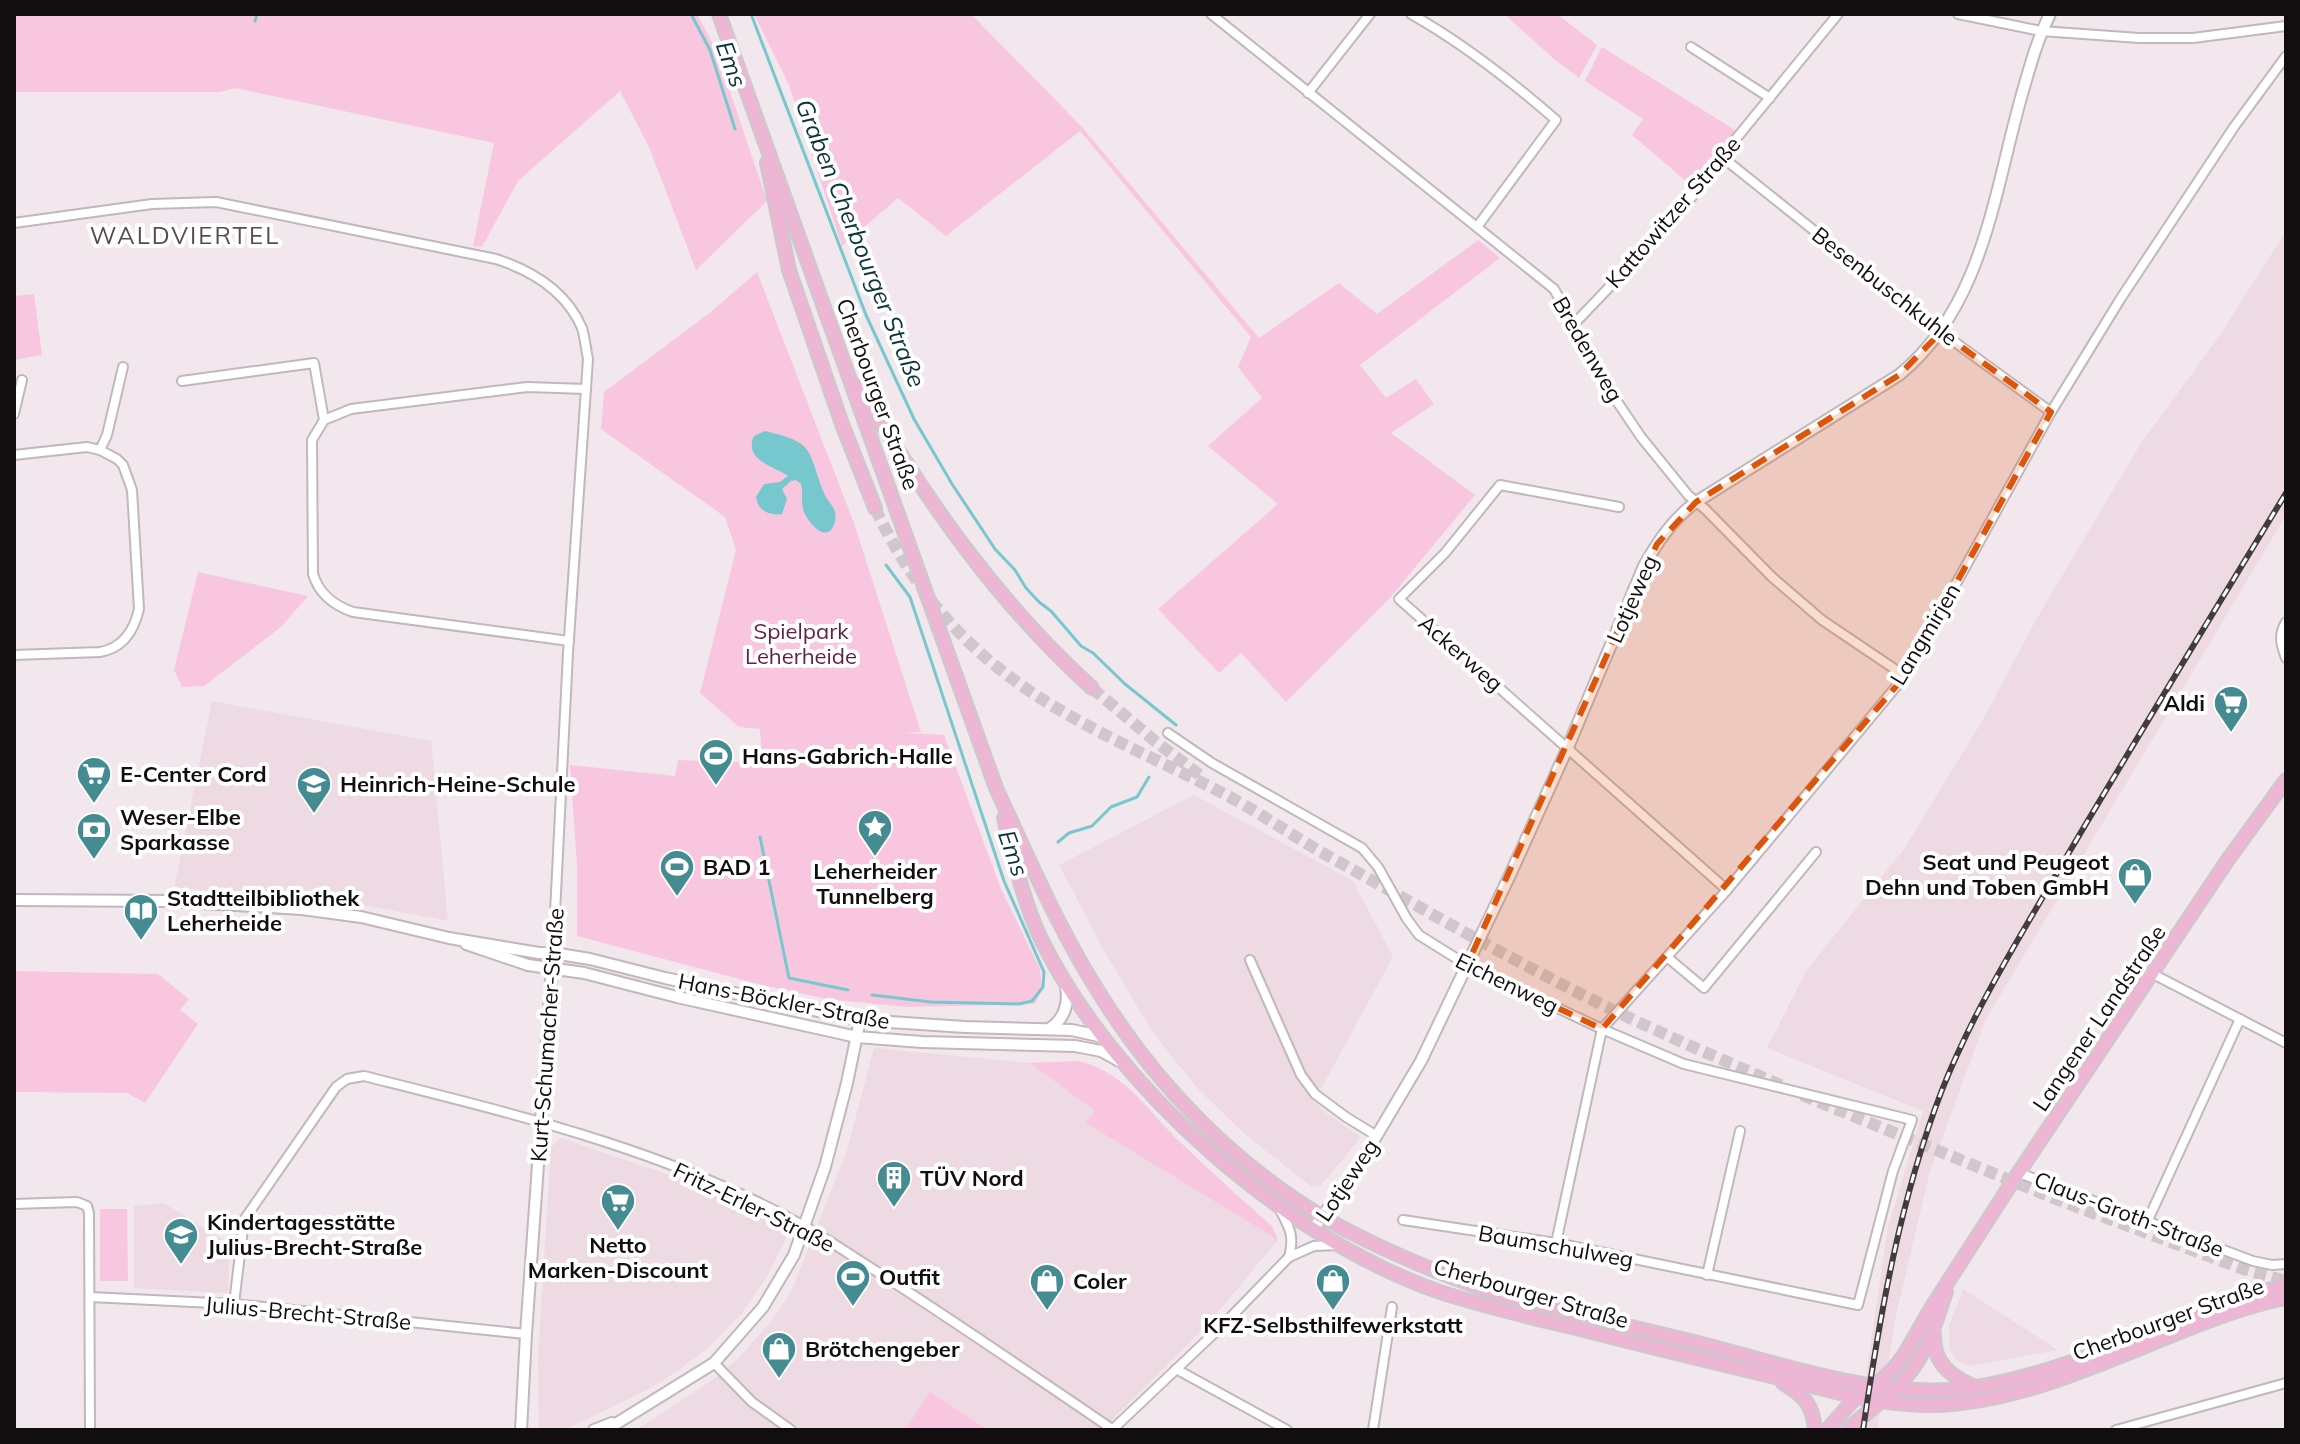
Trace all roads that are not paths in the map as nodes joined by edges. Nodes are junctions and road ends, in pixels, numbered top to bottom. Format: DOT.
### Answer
graph roads {
  1 [pos="719,14"];
  2 [pos="1211,14"];
  3 [pos="1370,14"];
  4 [pos="1411,14"];
  5 [pos="1838,14"];
  6 [pos="1958,14"];
  7 [pos="2050,14"];
  8 [pos="2286,26"];
  9 [pos="2041,31"];
  10 [pos="1691,47"];
  11 [pos="2286,56"];
  12 [pos="1308,93"];
  13 [pos="1770,98"];
  14 [pos="761,128"];
  15 [pos="1722,157"];
  16 [pos="14,223"];
  17 [pos="1477,227"];
  18 [pos="1574,324"];
  19 [pos="1941,332"];
  20 [pos="843,356"];
  21 [pos="123,367"];
  22 [pos="22,380"];
  23 [pos="182,381"];
  24 [pos="586,389"];
  25 [pos="2051,412"];
  26 [pos="14,414"];
  27 [pos="324,420"];
  28 [pos="100,450"];
  29 [pos="14,455"];
  30 [pos="1696,502"];
  31 [pos="1619,507"];
  32 [pos="875,508"];
  33 [pos="2286,622"];
  34 [pos="569,641"];
  35 [pos="14,655"];
  36 [pos="2286,658"];
  37 [pos="1905,676"];
  38 [pos="1092,688"];
  39 [pos="1168,733"];
  40 [pos="1568,747"];
  41 [pos="2286,780"];
  42 [pos="996,788"];
  43 [pos="1816,852"];
  44 [pos="1727,890"];
  45 [pos="14,900"];
  46 [pos="449,938"];
  47 [pos="553,953"];
  48 [pos="1667,957"];
  49 [pos="1250,960"];
  50 [pos="1467,965"];
  51 [pos="552,968"];
  52 [pos="2153,974"];
  53 [pos="1066,986"];
  54 [pos="1114,1016"];
  55 [pos="2240,1019"];
  56 [pos="860,1020"];
  57 [pos="1048,1029"];
  58 [pos="1602,1029"];
  59 [pos="857,1037"];
  60 [pos="1103,1037"];
  61 [pos="2286,1043"];
  62 [pos="1087,1047"];
  63 [pos="1143,1057"];
  64 [pos="1130,1071"];
  65 [pos="541,1121"];
  66 [pos="1740,1131"];
  67 [pos="1377,1136"];
  68 [pos="2019,1173"];
  69 [pos="14,1204"];
  70 [pos="1277,1204"];
  71 [pos="1322,1217"];
  72 [pos="1403,1220"];
  73 [pos="2148,1220"];
  74 [pos="804,1226"];
  75 [pos="1313,1229"];
  76 [pos="1556,1243"];
  77 [pos="1338,1245"];
  78 [pos="1289,1257"];
  79 [pos="2286,1264"];
  80 [pos="1707,1275"];
  81 [pos="1950,1282"];
  82 [pos="2286,1285"];
  83 [pos="90,1297"];
  84 [pos="2286,1298"];
  85 [pos="234,1304"];
  86 [pos="1858,1305"];
  87 [pos="1392,1307"];
  88 [pos="1934,1331"];
  89 [pos="526,1334"];
  90 [pos="714,1363"];
  91 [pos="1176,1369"];
  92 [pos="1770,1375"];
  93 [pos="2286,1383"];
  94 [pos="1876,1385"];
  95 [pos="1976,1387"];
  96 [pos="1897,1388"];
  97 [pos="1856,1397"];
  98 [pos="1880,1402"];
  99 [pos="621,1419"];
  100 [pos="90,1430"];
  101 [pos="521,1430"];
  102 [pos="594,1430"];
  103 [pos="606,1430"];
  104 [pos="791,1430"];
  105 [pos="1112,1430"];
  106 [pos="1287,1430"];
  107 [pos="1373,1430"];
  108 [pos="1815,1430"];
  109 [pos="1827,1430"];
  110 [pos="1848,1430"];
  111 [pos="2116,1430"];
  1 -- 14 [label="main road, Cherbourger Straße"];
  2 -- 12 [label="street, Bredenweg"];
  3 -- 12 [label="street"];
  4 -- 17 [label="street"];
  5 -- 13 [label="street, Kattowitzer Straße"];
  6 -- 9 [label="street"];
  7 -- 9 [label="street, Lotjeweg"];
  8 -- 9 [label="street"];
  9 -- 19 [label="street, Lotjeweg"];
  10 -- 13 [label="street"];
  11 -- 25 [label="street, Langmirjen"];
  12 -- 17 [label="street, Bredenweg"];
  13 -- 15 [label="street, Kattowitzer Straße"];
  14 -- 20 [label="main road, Cherbourger Straße"];
  14 -- 32 [label="main road"];
  15 -- 18 [label="street, Kattowitzer Straße"];
  15 -- 19 [label="street, Besenbuschkuhle"];
  16 -- 24 [label="street, Kurt-Schumacher-Straße"];
  17 -- 18 [label="street, Bredenweg"];
  18 -- 30 [label="street, Bredenweg"];
  19 -- 25 [label="street, Besenbuschkuhle"];
  19 -- 30 [label="street, Lotjeweg"];
  20 -- 38 [label="main road"];
  20 -- 42 [label="main road, Cherbourger Straße"];
  21 -- 28 [label="street"];
  22 -- 26 [label="street"];
  23 -- 27 [label="street"];
  24 -- 27 [label="street"];
  24 -- 34 [label="street, Kurt-Schumacher-Straße"];
  25 -- 37 [label="street, Langmirjen"];
  27 -- 34 [label="street"];
  28 -- 29 [label="street"];
  28 -- 35 [label="street"];
  30 -- 37 [label="street, Bredenweg"];
  30 -- 40 [label="street, Lotjeweg"];
  31 -- 40 [label="street, Ackerweg"];
  33 -- 36 [label="street"];
  34 -- 47 [label="street, Kurt-Schumacher-Straße"];
  37 -- 44 [label="street, Langmirjen"];
  39 -- 50 [label="street, Eichenweg"];
  40 -- 44 [label="street, Ackerweg"];
  40 -- 50 [label="street, Lotjeweg"];
  41 -- 52 [label="main road, Langener Landstraße"];
  42 -- 53 [label="main road, Cherbourger Straße"];
  42 -- 54 [label="main road, Cherbourger Straße"];
  43 -- 48 [label="street"];
  44 -- 48 [label="street, Langmirjen"];
  45 -- 46 [label="street, Hans-Böckler-Straße"];
  46 -- 47 [label="street, Hans-Böckler-Straße"];
  46 -- 51 [label="street, Hans-Böckler-Straße"];
  47 -- 51 [label="street, Kurt-Schumacher-Straße"];
  47 -- 56 [label="street, Hans-Böckler-Straße"];
  48 -- 58 [label="street, Langmirjen"];
  49 -- 67 [label="street"];
  50 -- 58 [label="street, Eichenweg"];
  50 -- 67 [label="street, Lotjeweg"];
  51 -- 59 [label="street, Hans-Böckler-Straße"];
  51 -- 65 [label="street, Kurt-Schumacher-Straße"];
  52 -- 55 [label="street"];
  52 -- 68 [label="main road, Langener Landstraße"];
  53 -- 57 [label="street"];
  53 -- 60 [label="main road, Cherbourger Straße"];
  54 -- 60 [label="main road"];
  54 -- 63 [label="main road, Cherbourger Straße"];
  55 -- 61 [label="street"];
  55 -- 73 [label="street"];
  56 -- 57 [label="street, Hans-Böckler-Straße"];
  56 -- 59 [label="street"];
  57 -- 60 [label="street, Hans-Böckler-Straße"];
  58 -- 76 [label="street, Langmirjen"];
  58 -- 86 [label="street, Eichenweg"];
  59 -- 62 [label="street, Hans-Böckler-Straße"];
  59 -- 74 [label="street"];
  60 -- 62 [label="street"];
  60 -- 63 [label="main road"];
  60 -- 64 [label="main road, Cherbourger Straße"];
  62 -- 64 [label="street, Hans-Böckler-Straße"];
  63 -- 71 [label="main road, Cherbourger Straße"];
  64 -- 70 [label="main road, Cherbourger Straße"];
  65 -- 74 [label="street, Fritz-Erler-Straße"];
  65 -- 85 [label="street, Fritz-Erler-Straße"];
  65 -- 89 [label="street, Kurt-Schumacher-Straße"];
  66 -- 80 [label="street"];
  67 -- 71 [label="street, Lotjeweg"];
  68 -- 73 [label="street, Claus-Groth-Straße"];
  68 -- 81 [label="main road, Langener Landstraße"];
  69 -- 83 [label="street"];
  70 -- 75 [label="main road, Cherbourger Straße"];
  70 -- 78 [label="street"];
  71 -- 75 [label="street, Lotjeweg"];
  71 -- 94 [label="main road, Cherbourger Straße"];
  72 -- 76 [label="street, Baumschulweg"];
  73 -- 79 [label="street, Claus-Groth-Straße"];
  74 -- 90 [label="street"];
  74 -- 105 [label="street, Fritz-Erler-Straße"];
  75 -- 77 [label="main road, Cherbourger Straße"];
  76 -- 80 [label="street, Baumschulweg"];
  77 -- 78 [label="street"];
  77 -- 92 [label="main road, Cherbourger Straße"];
  78 -- 91 [label="street"];
  80 -- 86 [label="street, Baumschulweg"];
  81 -- 88 [label="main road, Langener Landstraße"];
  81 -- 94 [label="main road, Langener Landstraße"];
  82 -- 95 [label="main road, Cherbourger Straße"];
  83 -- 85 [label="street, Julius-Brecht-Straße"];
  83 -- 100 [label="street"];
  84 -- 98 [label="main road, Cherbourger Straße"];
  85 -- 89 [label="street, Julius-Brecht-Straße"];
  87 -- 107 [label="street"];
  88 -- 95 [label="main road"];
  88 -- 96 [label="main road, Langener Landstraße"];
  89 -- 101 [label="street, Kurt-Schumacher-Straße"];
  90 -- 99 [label="street"];
  90 -- 104 [label="street"];
  91 -- 105 [label="street"];
  91 -- 106 [label="street"];
  92 -- 97 [label="main road, Cherbourger Straße"];
  92 -- 108 [label="main road"];
  93 -- 111 [label="street"];
  94 -- 96 [label="main road, Cherbourger Straße"];
  94 -- 97 [label="main road, Langener Landstraße"];
  95 -- 96 [label="main road, Cherbourger Straße"];
  96 -- 98 [label="main road, Langener Landstraße"];
  97 -- 98 [label="main road, Cherbourger Straße"];
  97 -- 109 [label="main road, Langener Landstraße"];
  98 -- 110 [label="main road, Langener Landstraße"];
  99 -- 102 [label="street"];
  99 -- 103 [label="street"];
}
